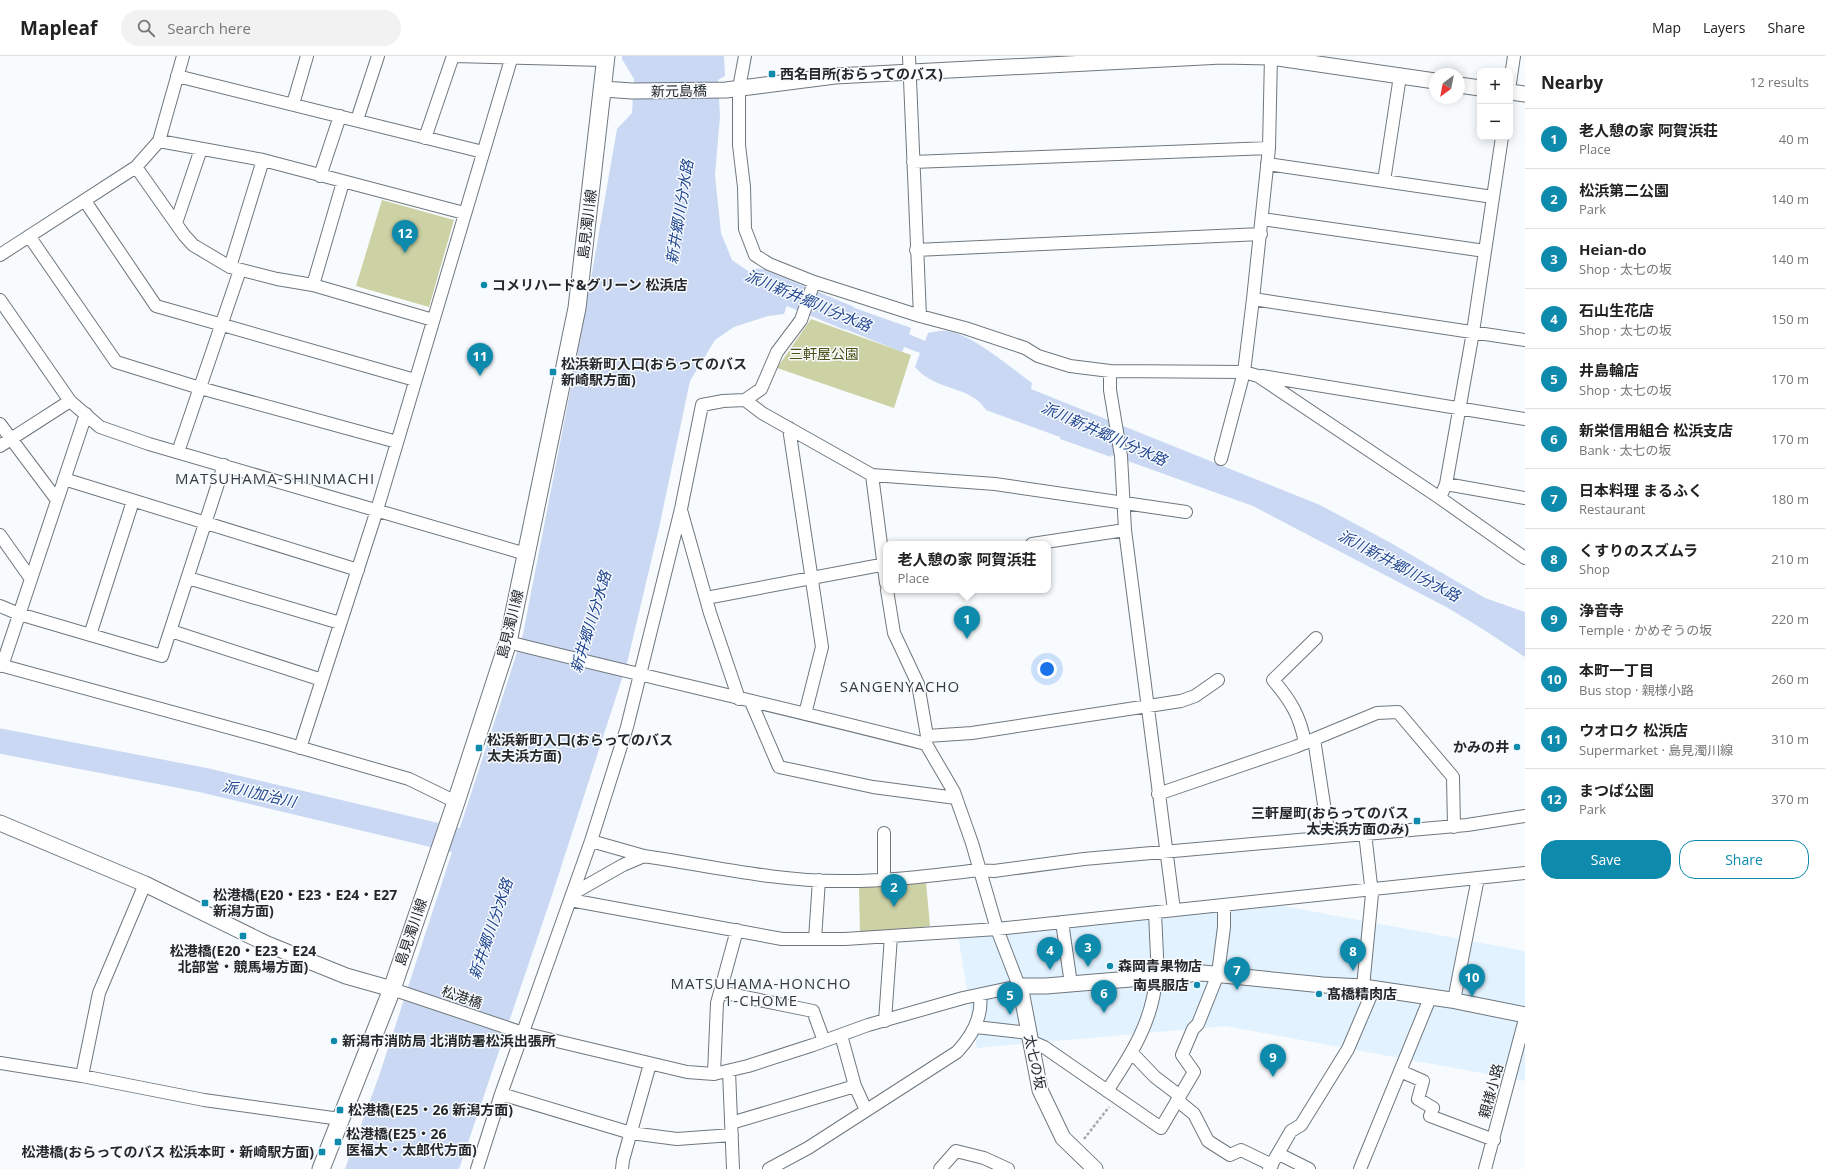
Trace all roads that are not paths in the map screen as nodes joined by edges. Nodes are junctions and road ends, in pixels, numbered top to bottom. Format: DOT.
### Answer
graph roads {
  1 [pos="183,56"];
  2 [pos="307,56"];
  3 [pos="378,56"];
  4 [pos="454,56"];
  5 [pos="745,56"];
  6 [pos="909,56"];
  7 [pos="1222,56"];
  8 [pos="1514,56"];
  9 [pos="512,57"];
  10 [pos="1270,57"];
  11 [pos="606,58"];
  12 [pos="1512,68"];
  13 [pos="909,71"];
  14 [pos="177,76"];
  15 [pos="1400,76"];
  16 [pos="1429,80"];
  17 [pos="1465,86"];
  18 [pos="1477,88"];
  19 [pos="603,89"];
  20 [pos="733,89"];
  21 [pos="1513,92"];
  22 [pos="1525,94"];
  23 [pos="293,104"];
  24 [pos="340,116"];
  25 [pos="357,120"];
  26 [pos="425,138"];
  27 [pos="1502,140"];
  28 [pos="159,141"];
  29 [pos="1269,148"];
  30 [pos="201,149"];
  31 [pos="483,152"];
  32 [pos="263,160"];
  33 [pos="913,162"];
  34 [pos="1267,164"];
  35 [pos="136,167"];
  36 [pos="320,176"];
  37 [pos="1384,181"];
  38 [pos="343,182"];
  39 [pos="1492,197"];
  40 [pos="85,201"];
  41 [pos="464,213"];
  42 [pos="1262,219"];
  43 [pos="176,223"];
  44 [pos="1261,234"];
  45 [pos="29,236"];
  46 [pos="916,250"];
  47 [pos="1485,251"];
  48 [pos="0,255"];
  49 [pos="235,269"];
  50 [pos="814,282"];
  51 [pos="314,285"];
  52 [pos="1253,299"];
  53 [pos="0,300"];
  54 [pos="920,316"];
  55 [pos="433,320"];
  56 [pos="222,324"];
  57 [pos="1473,332"];
  58 [pos="1525,340"];
  59 [pos="1110,371"];
  60 [pos="1244,372"];
  61 [pos="1258,376"];
  62 [pos="415,380"];
  63 [pos="200,388"];
  64 [pos="744,400"];
  65 [pos="70,401"];
  66 [pos="1460,409"];
  67 [pos="86,414"];
  68 [pos="1525,419"];
  69 [pos="0,424"];
  70 [pos="789,428"];
  71 [pos="397,442"];
  72 [pos="5,443"];
  73 [pos="178,452"];
  74 [pos="1221,459"];
  75 [pos="224,465"];
  76 [pos="872,475"];
  77 [pos="64,479"];
  78 [pos="1446,484"];
  79 [pos="1440,498"];
  80 [pos="1525,498"];
  81 [pos="57,500"];
  82 [pos="133,501"];
  83 [pos="1124,502"];
  84 [pos="681,509"];
  85 [pos="377,510"];
  86 [pos="1186,512"];
  87 [pos="205,523"];
  88 [pos="1125,530"];
  89 [pos="0,535"];
  90 [pos="1051,541"];
  91 [pos="526,554"];
  92 [pos="883,557"];
  93 [pos="1525,558"];
  94 [pos="883,564"];
  95 [pos="358,570"];
  96 [pos="188,578"];
  97 [pos="811,578"];
  98 [pos="31,579"];
  99 [pos="887,593"];
  100 [pos="706,598"];
  101 [pos="0,606"];
  102 [pos="19,614"];
  103 [pos="340,623"];
  104 [pos="171,631"];
  105 [pos="90,635"];
  106 [pos="1316,638"];
  107 [pos="516,644"];
  108 [pos="1,666"];
  109 [pos="634,674"];
  110 [pos="322,680"];
  111 [pos="1218,680"];
  112 [pos="738,699"];
  113 [pos="751,702"];
  114 [pos="1147,705"];
  115 [pos="805,714"];
  116 [pos="926,740"];
  117 [pos="1309,741"];
  118 [pos="300,748"];
  119 [pos="1158,794"];
  120 [pos="956,798"];
  121 [pos="456,802"];
  122 [pos="1525,816"];
  123 [pos="0,823"];
  124 [pos="1454,826"];
  125 [pos="884,832"];
  126 [pos="1365,834"];
  127 [pos="1329,837"];
  128 [pos="591,841"];
  129 [pos="1166,852"];
  130 [pos="644,856"];
  131 [pos="980,870"];
  132 [pos="1525,873"];
  133 [pos="1478,878"];
  134 [pos="819,880"];
  135 [pos="884,880"];
  136 [pos="145,884"];
  137 [pos="1372,889"];
  138 [pos="571,897"];
  139 [pos="1224,905"];
  140 [pos="1174,910"];
  141 [pos="1155,912"];
  142 [pos="1062,922"];
  143 [pos="997,929"];
  144 [pos="737,930"];
  145 [pos="891,936"];
  146 [pos="815,939"];
  147 [pos="1218,974"];
  148 [pos="1157,977"];
  149 [pos="1070,984"];
  150 [pos="1019,986"];
  151 [pos="1368,988"];
  152 [pos="392,989"];
  153 [pos="720,992"];
  154 [pos="980,995"];
  155 [pos="1430,998"];
  156 [pos="1454,1000"];
  157 [pos="1525,1015"];
  158 [pos="1525,1020"];
  159 [pos="885,1021"];
  160 [pos="976,1027"];
  161 [pos="523,1033"];
  162 [pos="841,1035"];
  163 [pos="1030,1037"];
  164 [pos="824,1042"];
  165 [pos="1132,1053"];
  166 [pos="0,1063"];
  167 [pos="650,1064"];
  168 [pos="729,1071"];
  169 [pos="1400,1072"];
  170 [pos="714,1074"];
  171 [pos="82,1076"];
  172 [pos="856,1086"];
  173 [pos="501,1094"];
  174 [pos="1112,1094"];
  175 [pos="1179,1098"];
  176 [pos="866,1110"];
  177 [pos="340,1119"];
  178 [pos="732,1129"];
  179 [pos="631,1133"];
  180 [pos="1494,1140"];
  181 [pos="1279,1154"];
  182 [pos="1270,1167"];
  183 [pos="321,1169"];
  184 [pos="477,1169"];
  185 [pos="622,1169"];
  186 [pos="733,1169"];
  187 [pos="769,1169"];
  188 [pos="940,1169"];
  189 [pos="1008,1169"];
  190 [pos="1095,1169"];
  191 [pos="1309,1169"];
  192 [pos="1360,1169"];
  193 [pos="1485,1169"];
  1 -- 14 [label="street"];
  2 -- 23 [label="street"];
  3 -- 25 [label="street"];
  4 -- 9 [label="street"];
  4 -- 26 [label="street"];
  5 -- 20 [label="street"];
  6 -- 13 [label="street"];
  7 -- 10 [label="street, 新元島橋"];
  7 -- 13 [label="street, 新元島橋"];
  8 -- 12 [label="street"];
  9 -- 11 [label="street"];
  9 -- 31 [label="street"];
  10 -- 15 [label="street, 新元島橋"];
  10 -- 29 [label="street"];
  11 -- 19 [label="main road, 島見濁川線"];
  13 -- 20 [label="street, 新元島橋"];
  13 -- 33 [label="street"];
  14 -- 23 [label="street"];
  14 -- 28 [label="street"];
  15 -- 16 [label="street, 新元島橋"];
  15 -- 37 [label="street"];
  17 -- 18 [label="street"];
  19 -- 20 [label="street, 新元島橋"];
  19 -- 91 [label="main road, 島見濁川線"];
  20 -- 50 [label="street"];
  21 -- 22 [label="street"];
  23 -- 24 [label="street"];
  24 -- 25 [label="street"];
  24 -- 36 [label="street"];
  25 -- 26 [label="street"];
  26 -- 31 [label="street"];
  27 -- 39 [label="street"];
  28 -- 30 [label="street"];
  28 -- 35 [label="street"];
  29 -- 33 [label="street"];
  29 -- 34 [label="street"];
  30 -- 32 [label="street"];
  30 -- 43 [label="street"];
  31 -- 41 [label="street"];
  32 -- 36 [label="street"];
  32 -- 49 [label="street"];
  33 -- 46 [label="street"];
  34 -- 37 [label="street"];
  34 -- 42 [label="street"];
  35 -- 40 [label="street"];
  35 -- 43 [label="street"];
  36 -- 38 [label="street"];
  37 -- 39 [label="street"];
  38 -- 41 [label="street"];
  38 -- 51 [label="street"];
  39 -- 47 [label="street"];
  40 -- 45 [label="street"];
  40 -- 56 [label="street"];
  41 -- 55 [label="street"];
  42 -- 44 [label="street"];
  42 -- 47 [label="street"];
  43 -- 49 [label="street"];
  44 -- 46 [label="street"];
  44 -- 52 [label="street"];
  45 -- 48 [label="street"];
  45 -- 63 [label="street"];
  46 -- 54 [label="street"];
  47 -- 57 [label="street"];
  49 -- 51 [label="street"];
  49 -- 56 [label="street"];
  50 -- 54 [label="street"];
  50 -- 64 [label="street"];
  51 -- 55 [label="street"];
  52 -- 57 [label="street"];
  52 -- 60 [label="street"];
  53 -- 65 [label="street"];
  54 -- 59 [label="street"];
  55 -- 62 [label="street"];
  56 -- 62 [label="street"];
  56 -- 63 [label="street"];
  57 -- 58 [label="street"];
  57 -- 66 [label="street"];
  59 -- 60 [label="street"];
  59 -- 83 [label="street"];
  60 -- 61 [label="street"];
  60 -- 74 [label="street"];
  61 -- 66 [label="street"];
  61 -- 79 [label="street"];
  62 -- 71 [label="street"];
  63 -- 71 [label="street"];
  63 -- 73 [label="street"];
  64 -- 70 [label="street"];
  64 -- 84 [label="street"];
  65 -- 67 [label="street"];
  65 -- 72 [label="street"];
  66 -- 68 [label="street"];
  66 -- 78 [label="street"];
  67 -- 73 [label="street"];
  67 -- 77 [label="street"];
  69 -- 72 [label="street"];
  70 -- 76 [label="street"];
  70 -- 97 [label="street"];
  71 -- 85 [label="street"];
  72 -- 81 [label="street"];
  73 -- 75 [label="street"];
  75 -- 85 [label="street"];
  75 -- 87 [label="street"];
  76 -- 83 [label="street"];
  76 -- 92 [label="street"];
  77 -- 81 [label="street"];
  77 -- 82 [label="street"];
  78 -- 79 [label="street"];
  78 -- 80 [label="street"];
  79 -- 93 [label="street"];
  81 -- 98 [label="street"];
  82 -- 87 [label="street"];
  82 -- 105 [label="street"];
  83 -- 86 [label="street"];
  83 -- 88 [label="street"];
  84 -- 100 [label="street"];
  84 -- 109 [label="street"];
  85 -- 91 [label="street"];
  85 -- 95 [label="street"];
  87 -- 95 [label="street"];
  87 -- 96 [label="street"];
  88 -- 90 [label="street"];
  88 -- 114 [label="street"];
  89 -- 98 [label="street"];
  91 -- 107 [label="main road, 島見濁川線"];
  94 -- 97 [label="street"];
  95 -- 103 [label="street"];
  96 -- 103 [label="street"];
  96 -- 104 [label="street"];
  97 -- 100 [label="street"];
  97 -- 115 [label="street"];
  98 -- 102 [label="street"];
  99 -- 116 [label="street"];
  100 -- 112 [label="street"];
  101 -- 102 [label="street"];
  102 -- 105 [label="street"];
  102 -- 108 [label="street"];
  103 -- 110 [label="street"];
  104 -- 105 [label="street"];
  104 -- 110 [label="street"];
  106 -- 117 [label="street"];
  107 -- 109 [label="street"];
  107 -- 121 [label="main road, 島見濁川線"];
  108 -- 118 [label="street"];
  109 -- 112 [label="street"];
  109 -- 128 [label="street"];
  110 -- 118 [label="street"];
  111 -- 114 [label="street"];
  112 -- 113 [label="street"];
  113 -- 115 [label="street"];
  113 -- 120 [label="street"];
  114 -- 116 [label="street"];
  114 -- 119 [label="street"];
  115 -- 116 [label="street"];
  116 -- 120 [label="street"];
  117 -- 119 [label="street"];
  117 -- 124 [label="street"];
  117 -- 127 [label="street"];
  118 -- 121 [label="street"];
  119 -- 129 [label="street"];
  120 -- 131 [label="street"];
  121 -- 152 [label="main road, 島見濁川線"];
  122 -- 124 [label="street"];
  123 -- 136 [label="street"];
  124 -- 126 [label="street"];
  125 -- 135 [label="street"];
  126 -- 127 [label="street"];
  126 -- 137 [label="street"];
  127 -- 129 [label="street"];
  128 -- 130 [label="street"];
  128 -- 138 [label="street"];
  129 -- 131 [label="street"];
  129 -- 140 [label="street"];
  130 -- 134 [label="street"];
  130 -- 138 [label="street"];
  131 -- 135 [label="street"];
  131 -- 143 [label="street"];
  132 -- 133 [label="street"];
  133 -- 137 [label="street"];
  133 -- 156 [label="street"];
  134 -- 135 [label="street"];
  134 -- 146 [label="street"];
  136 -- 152 [label="street"];
  136 -- 171 [label="street"];
  137 -- 139 [label="street"];
  137 -- 151 [label="street"];
  138 -- 144 [label="street"];
  138 -- 161 [label="street"];
  139 -- 140 [label="street"];
  139 -- 147 [label="street"];
  140 -- 141 [label="street"];
  141 -- 142 [label="street"];
  141 -- 148 [label="street"];
  142 -- 143 [label="street"];
  142 -- 149 [label="street"];
  143 -- 145 [label="street"];
  143 -- 150 [label="street"];
  144 -- 146 [label="street"];
  144 -- 153 [label="street"];
  145 -- 146 [label="street"];
  145 -- 159 [label="street"];
  147 -- 148 [label="street"];
  147 -- 151 [label="street"];
  147 -- 175 [label="street"];
  148 -- 149 [label="street"];
  148 -- 165 [label="street"];
  149 -- 150 [label="street"];
  150 -- 154 [label="street, 松港橋"];
  150 -- 163 [label="street, 太七の坂"];
  151 -- 155 [label="street"];
  151 -- 181 [label="street"];
  152 -- 161 [label="street, 松港橋"];
  152 -- 177 [label="main road, 島見濁川線"];
  153 -- 164 [label="street"];
  153 -- 170 [label="street"];
  154 -- 159 [label="street, 松港橋"];
  154 -- 160 [label="street"];
  155 -- 156 [label="street"];
  155 -- 169 [label="street"];
  156 -- 157 [label="street"];
  158 -- 180 [label="street, 親様小路"];
  159 -- 162 [label="street, 松港橋"];
  160 -- 163 [label="street"];
  160 -- 176 [label="street"];
  161 -- 167 [label="street, 松港橋"];
  161 -- 173 [label="street"];
  162 -- 164 [label="street, 松港橋"];
  162 -- 172 [label="street"];
  163 -- 174 [label="street"];
  163 -- 190 [label="street, 太七の坂"];
  164 -- 168 [label="street, 松港橋"];
  165 -- 174 [label="street"];
  165 -- 175 [label="street"];
  166 -- 171 [label="street"];
  167 -- 170 [label="street, 松港橋"];
  167 -- 179 [label="street"];
  168 -- 170 [label="street, 松港橋"];
  168 -- 178 [label="street"];
  169 -- 180 [label="street"];
  169 -- 192 [label="street"];
  171 -- 177 [label="street"];
  172 -- 176 [label="street"];
  172 -- 178 [label="street"];
  173 -- 179 [label="street"];
  173 -- 184 [label="street"];
  174 -- 175 [label="street"];
  175 -- 182 [label="street"];
  176 -- 187 [label="street"];
  177 -- 183 [label="main road, 島見濁川線"];
  178 -- 179 [label="street"];
  178 -- 186 [label="street"];
  179 -- 185 [label="street"];
  180 -- 193 [label="street, 親様小路"];
  181 -- 182 [label="street"];
  181 -- 191 [label="street"];
  188 -- 189 [label="street"];
}
